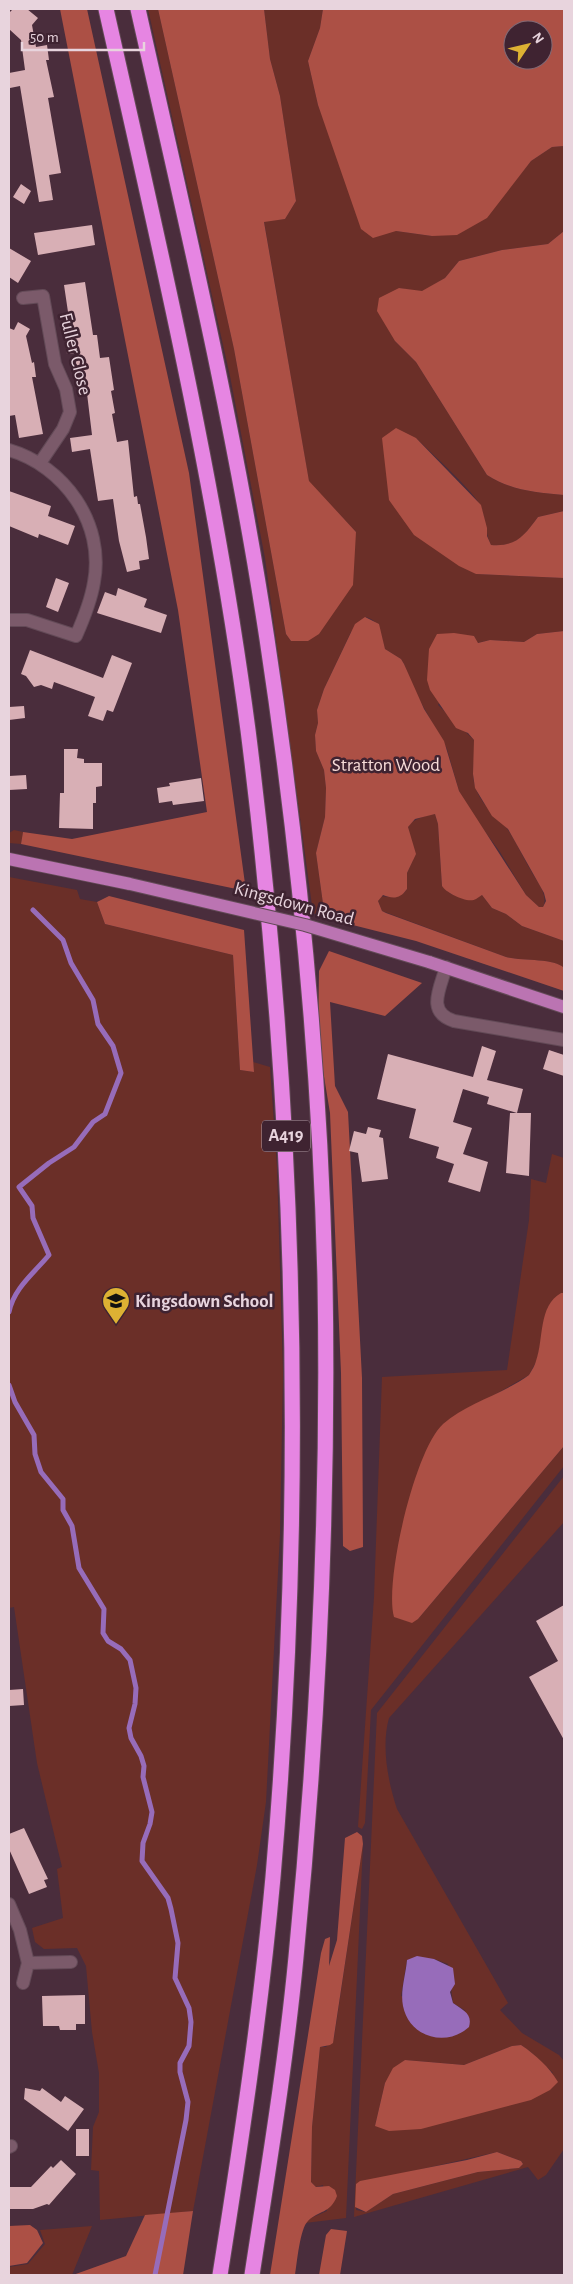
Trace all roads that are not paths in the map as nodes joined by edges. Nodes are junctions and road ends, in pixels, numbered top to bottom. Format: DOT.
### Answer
graph roads {
  1 [pos="106,9"];
  2 [pos="138,9"];
  3 [pos="23,298"];
  4 [pos="9,450"];
  5 [pos="40,464"];
  6 [pos="9,620"];
  7 [pos="9,859"];
  8 [pos="446,967"];
  9 [pos="564,1007"];
  10 [pos="564,1040"];
  11 [pos="9,1904"];
  12 [pos="71,1962"];
  13 [pos="28,1963"];
  14 [pos="23,1983"];
  15 [pos="220,2275"];
  16 [pos="252,2275"];
  1 -- 15 [label="highway, A419"];
  2 -- 16 [label="highway, A419"];
  3 -- 5 [label="street, Fuller Close"];
  4 -- 5 [label="street"];
  5 -- 6 [label="street"];
  7 -- 8 [label="main road, Kingsdown Road, bridge"];
  8 -- 9 [label="main road, Kingsdown Road"];
  8 -- 10 [label="street"];
  11 -- 13 [label="street"];
  12 -- 13 [label="street"];
  13 -- 14 [label="street"];
}
